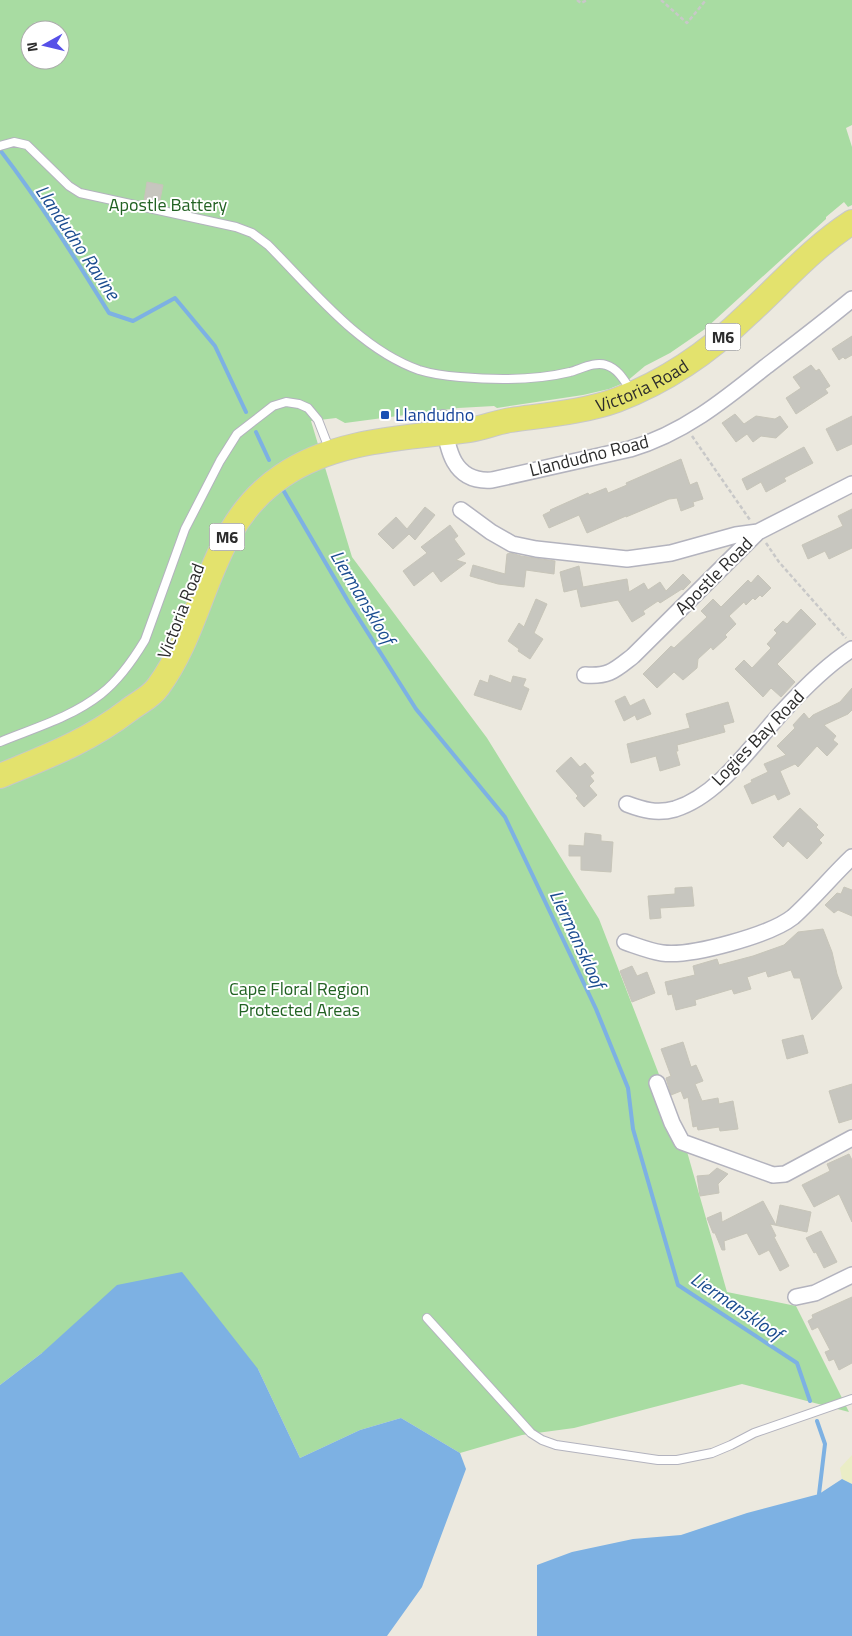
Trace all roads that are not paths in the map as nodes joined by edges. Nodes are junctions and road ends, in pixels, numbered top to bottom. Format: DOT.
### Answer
graph roads {
  1 [pos="0,146"];
  2 [pos="852,222"];
  3 [pos="852,299"];
  4 [pos="633,394"];
  5 [pos="444,425"];
  6 [pos="328,446"];
  7 [pos="852,484"];
  8 [pos="461,510"];
  9 [pos="758,532"];
  10 [pos="852,649"];
  11 [pos="585,675"];
  12 [pos="0,742"];
  13 [pos="0,776"];
  14 [pos="627,804"];
  15 [pos="852,857"];
  16 [pos="625,942"];
  17 [pos="657,1083"];
  18 [pos="852,1138"];
  19 [pos="852,1276"];
  20 [pos="796,1297"];
  21 [pos="426,1318"];
  22 [pos="852,1399"];
  1 -- 4 [label="lane"];
  2 -- 4 [label="main road, Victoria Road / M6"];
  3 -- 5 [label="street, Llandudno Road"];
  4 -- 5 [label="main road, Victoria Road / M6"];
  5 -- 6 [label="main road, Victoria Road / M6"];
  6 -- 12 [label="lane"];
  6 -- 13 [label="main road, Victoria Road / M6"];
  7 -- 9 [label="street, Apostle Road"];
  8 -- 9 [label="street"];
  9 -- 11 [label="street, Apostle Road"];
  10 -- 14 [label="street, Logies Bay Road"];
  15 -- 16 [label="street"];
  17 -- 18 [label="street"];
  19 -- 20 [label="street"];
  21 -- 22 [label="lane"];
}
